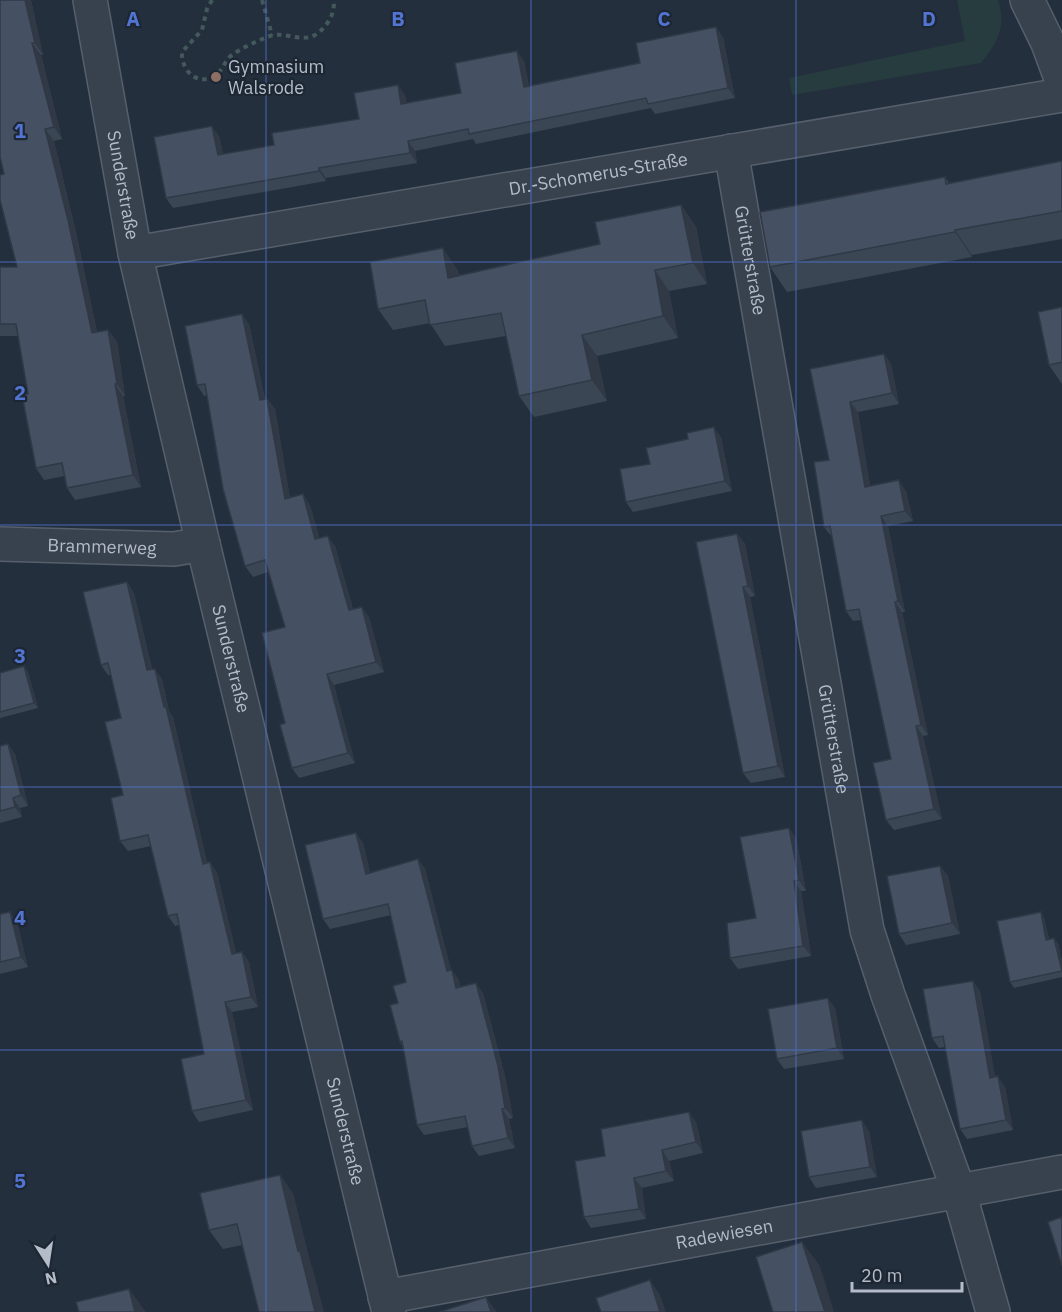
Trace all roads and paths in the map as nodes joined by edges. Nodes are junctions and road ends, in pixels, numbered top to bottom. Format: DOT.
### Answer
graph roads {
  1 [pos="90,0"];
  2 [pos="213,0"];
  3 [pos="262,0"];
  4 [pos="333,0"];
  5 [pos="1026,0"];
  6 [pos="272,35"];
  7 [pos="1062,81"];
  8 [pos="1062,95"];
  9 [pos="731,151"];
  10 [pos="135,253"];
  11 [pos="0,544"];
  12 [pos="203,544"];
  13 [pos="1062,1172"];
  14 [pos="959,1192"];
  15 [pos="387,1304"];
  16 [pos="993,1312"];
  1 -- 10 [label="street, Sunderstraße"];
  2 -- 6 [label="path"];
  3 -- 6 [label="path"];
  4 -- 6 [label="path"];
  5 -- 7 [label="street"];
  8 -- 9 [label="street, Dr.-Schomerus-Straße"];
  9 -- 10 [label="street, Dr.-Schomerus-Straße"];
  9 -- 14 [label="street, Grütterstraße"];
  10 -- 12 [label="street, Sunderstraße"];
  11 -- 12 [label="street, Brammerweg"];
  12 -- 15 [label="street, Sunderstraße"];
  13 -- 14 [label="street, Radewiesen"];
  14 -- 15 [label="street, Radewiesen"];
  14 -- 16 [label="street, Grütterstraße"];
}
